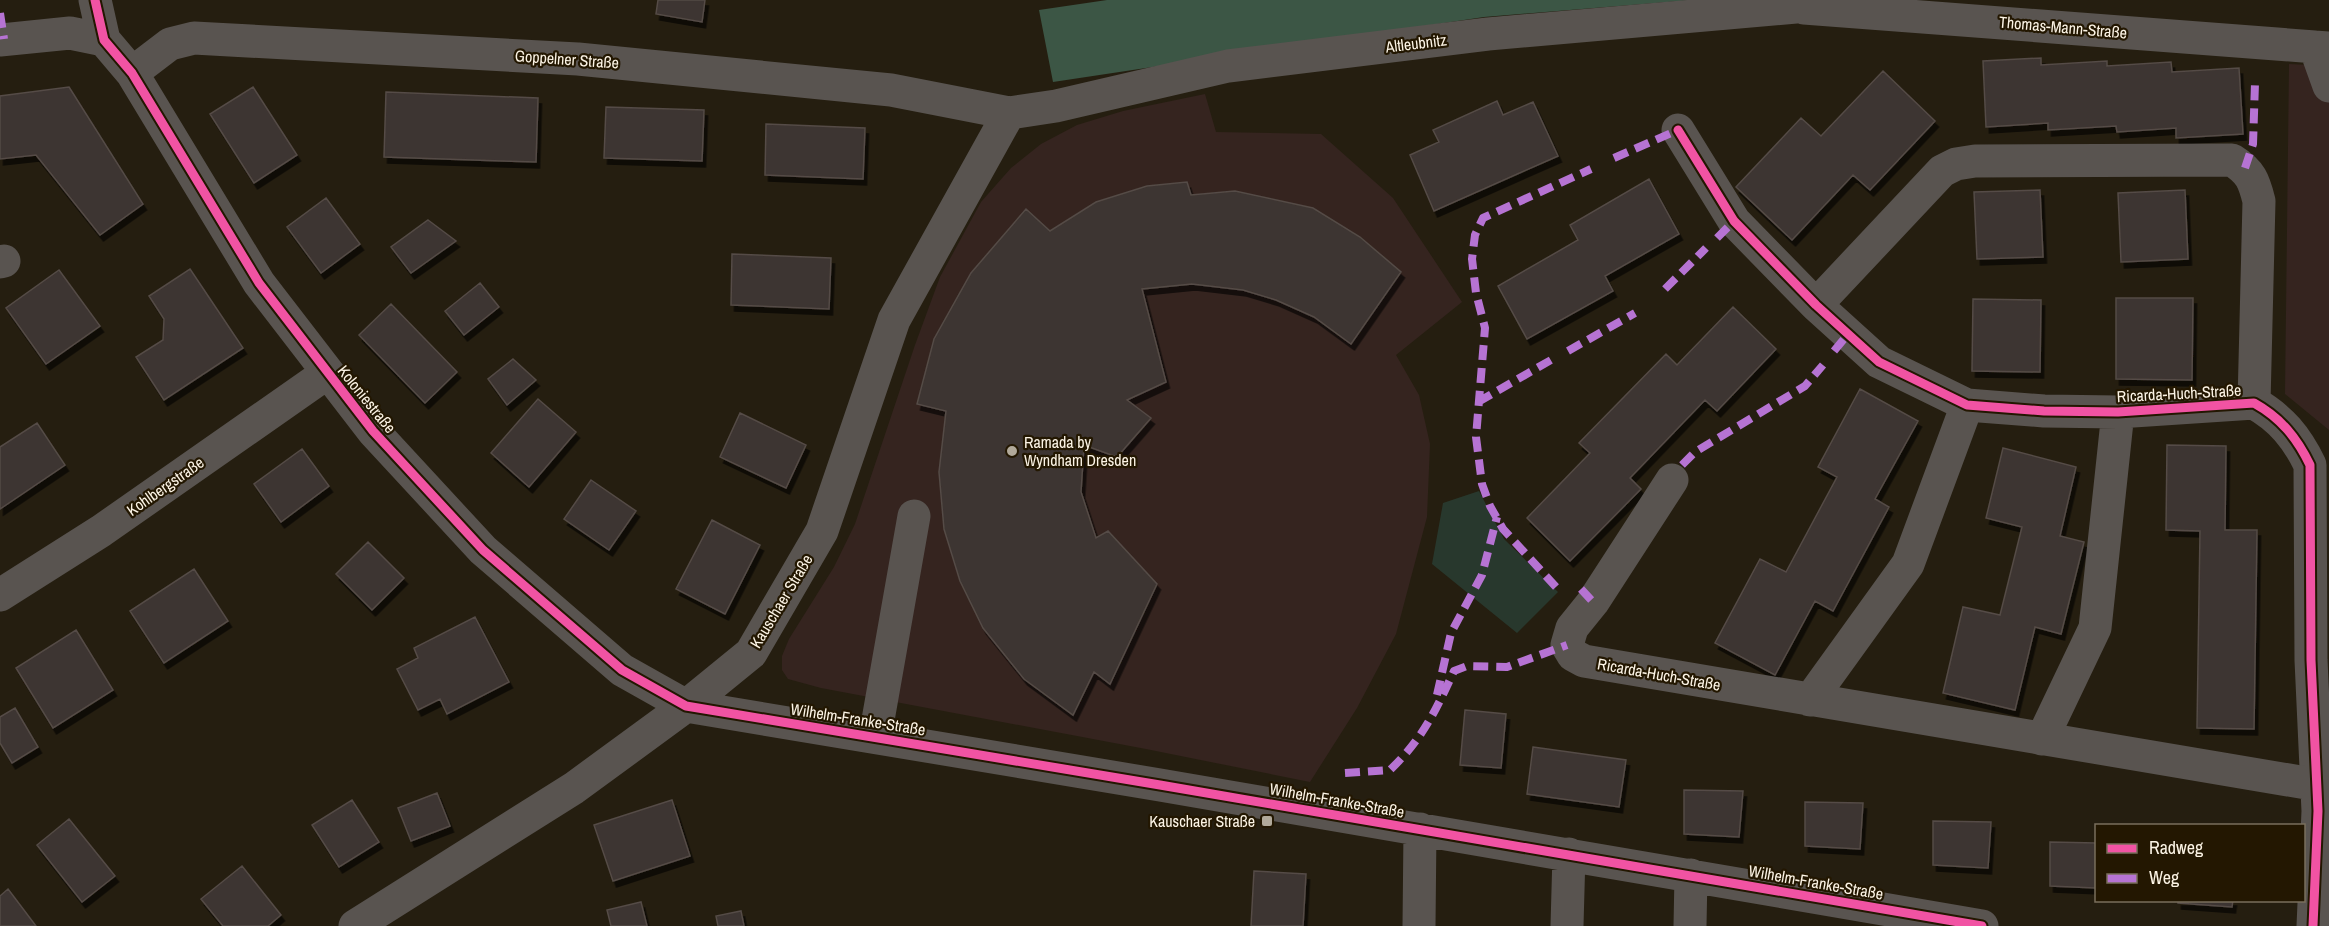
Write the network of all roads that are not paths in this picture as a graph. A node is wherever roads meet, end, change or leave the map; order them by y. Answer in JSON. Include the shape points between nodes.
{"nodes":[{"id":1,"x":95,"y":0,"type":"edge"},
{"id":2,"x":1827,"y":0,"type":"edge"},
{"id":3,"x":1796,"y":7,"type":"junction"},
{"id":4,"x":2031,"y":12,"type":"edge"},
{"id":5,"x":0,"y":40,"type":"edge"},
{"id":6,"x":104,"y":40,"type":"junction"},
{"id":7,"x":2322,"y":48,"type":"edge"},
{"id":8,"x":132,"y":73,"type":"junction"},
{"id":9,"x":2329,"y":86,"type":"edge"},
{"id":10,"x":1010,"y":113,"type":"junction"},
{"id":11,"x":1678,"y":130,"type":"dead end"},
{"id":12,"x":1816,"y":305,"type":"junction"},
{"id":13,"x":327,"y":373,"type":"junction"},
{"id":14,"x":2254,"y":404,"type":"junction"},
{"id":15,"x":1967,"y":405,"type":"junction"},
{"id":16,"x":2118,"y":412,"type":"junction"},
{"id":17,"x":1672,"y":480,"type":"dead end"},
{"id":18,"x":914,"y":516,"type":"dead end"},
{"id":19,"x":0,"y":595,"type":"edge"},
{"id":20,"x":2320,"y":660,"type":"edge"},
{"id":21,"x":1810,"y":700,"type":"junction"},
{"id":22,"x":686,"y":706,"type":"junction"},
{"id":23,"x":875,"y":737,"type":"junction"},
{"id":24,"x":2042,"y":739,"type":"junction"},
{"id":25,"x":2318,"y":785,"type":"junction"},
{"id":26,"x":1420,"y":829,"type":"junction"},
{"id":27,"x":1569,"y":854,"type":"junction"},
{"id":28,"x":1691,"y":875,"type":"junction"},
{"id":29,"x":1811,"y":911,"type":"edge"},
{"id":30,"x":355,"y":926,"type":"edge"},
{"id":31,"x":1419,"y":926,"type":"edge"},
{"id":32,"x":1567,"y":926,"type":"edge"},
{"id":33,"x":1690,"y":926,"type":"edge"},
{"id":34,"x":1982,"y":926,"type":"edge"},
{"id":35,"x":2313,"y":926,"type":"edge"}],
"edges":[{"from":1,"to":6,"type":"street"},
{"from":2,"to":3,"type":"street","name":"Altleubnitz"},
{"from":3,"to":4,"type":"street","name":"Thomas-Mann-Straße"},
{"from":3,"to":10,"type":"street","name":"Altleubnitz","via":[[1488,34],[1228,66]]},
{"from":4,"to":7,"type":"street","name":"Thomas-Mann-Straße"},
{"from":5,"to":6,"type":"street","via":[[70,33]]},
{"from":6,"to":8,"type":"street","name":"Koloniestraße"},
{"from":7,"to":9,"type":"street"},
{"from":8,"to":10,"type":"street","name":"Goppelner Straße","via":[[170,44],[194,38],[589,60],[891,90]]},
{"from":8,"to":13,"type":"street","name":"Koloniestraße","via":[[260,284]]},
{"from":10,"to":22,"type":"street","name":"Kauschaer Straße","via":[[894,320],[822,531],[751,653]]},
{"from":11,"to":12,"type":"street","name":"Ricarda-Huch-Straße","via":[[1734,221]]},
{"from":12,"to":14,"type":"street","name":"Ricarda-Huch-Straße","via":[[1942,171],[1956,164],[1976,160],[2232,160],[2245,168],[2259,201]]},
{"from":12,"to":15,"type":"street","name":"Ricarda-Huch-Straße","via":[[1879,362]]},
{"from":13,"to":19,"type":"street","name":"Kohlbergstraße","via":[[101,531]]},
{"from":13,"to":22,"type":"street","name":"Koloniestraße","via":[[372,431],[483,550],[622,670]]},
{"from":14,"to":16,"type":"street","name":"Ricarda-Huch-Straße"},
{"from":14,"to":20,"type":"street","name":"Ricarda-Huch-Straße","via":[[2272,413],[2286,428],[2300,444],[2310,465]]},
{"from":15,"to":16,"type":"street","name":"Ricarda-Huch-Straße"},
{"from":15,"to":21,"type":"street","via":[[1908,564]]},
{"from":16,"to":24,"type":"street","name":"Ricarda-Huch-Straße","via":[[2095,628]]},
{"from":17,"to":21,"type":"street","name":"Ricarda-Huch-Straße","via":[[1572,628],[1567,645],[1573,655],[1584,661]]},
{"from":18,"to":23,"type":"street"},
{"from":20,"to":25,"type":"street","name":"Ricarda-Huch-Straße","via":[[2314,762]]},
{"from":21,"to":24,"type":"street","name":"Ricarda-Huch-Straße"},
{"from":22,"to":23,"type":"street","name":"Wilhelm-Franke-Straße"},
{"from":22,"to":30,"type":"street","name":"Kauschaer Straße","via":[[573,788]]},
{"from":23,"to":26,"type":"street","name":"Wilhelm-Franke-Straße"},
{"from":24,"to":25,"type":"street","name":"Ricarda-Huch-Straße"},
{"from":25,"to":35,"type":"street","name":"Ricarda-Huch-Straße"},
{"from":26,"to":27,"type":"street","name":"Wilhelm-Franke-Straße"},
{"from":26,"to":31,"type":"street"},
{"from":27,"to":28,"type":"street","name":"Wilhelm-Franke-Straße"},
{"from":27,"to":32,"type":"street"},
{"from":28,"to":29,"type":"street","name":"Wilhelm-Franke-Straße"},
{"from":28,"to":33,"type":"street"},
{"from":29,"to":34,"type":"street","name":"Wilhelm-Franke-Straße"}]}
